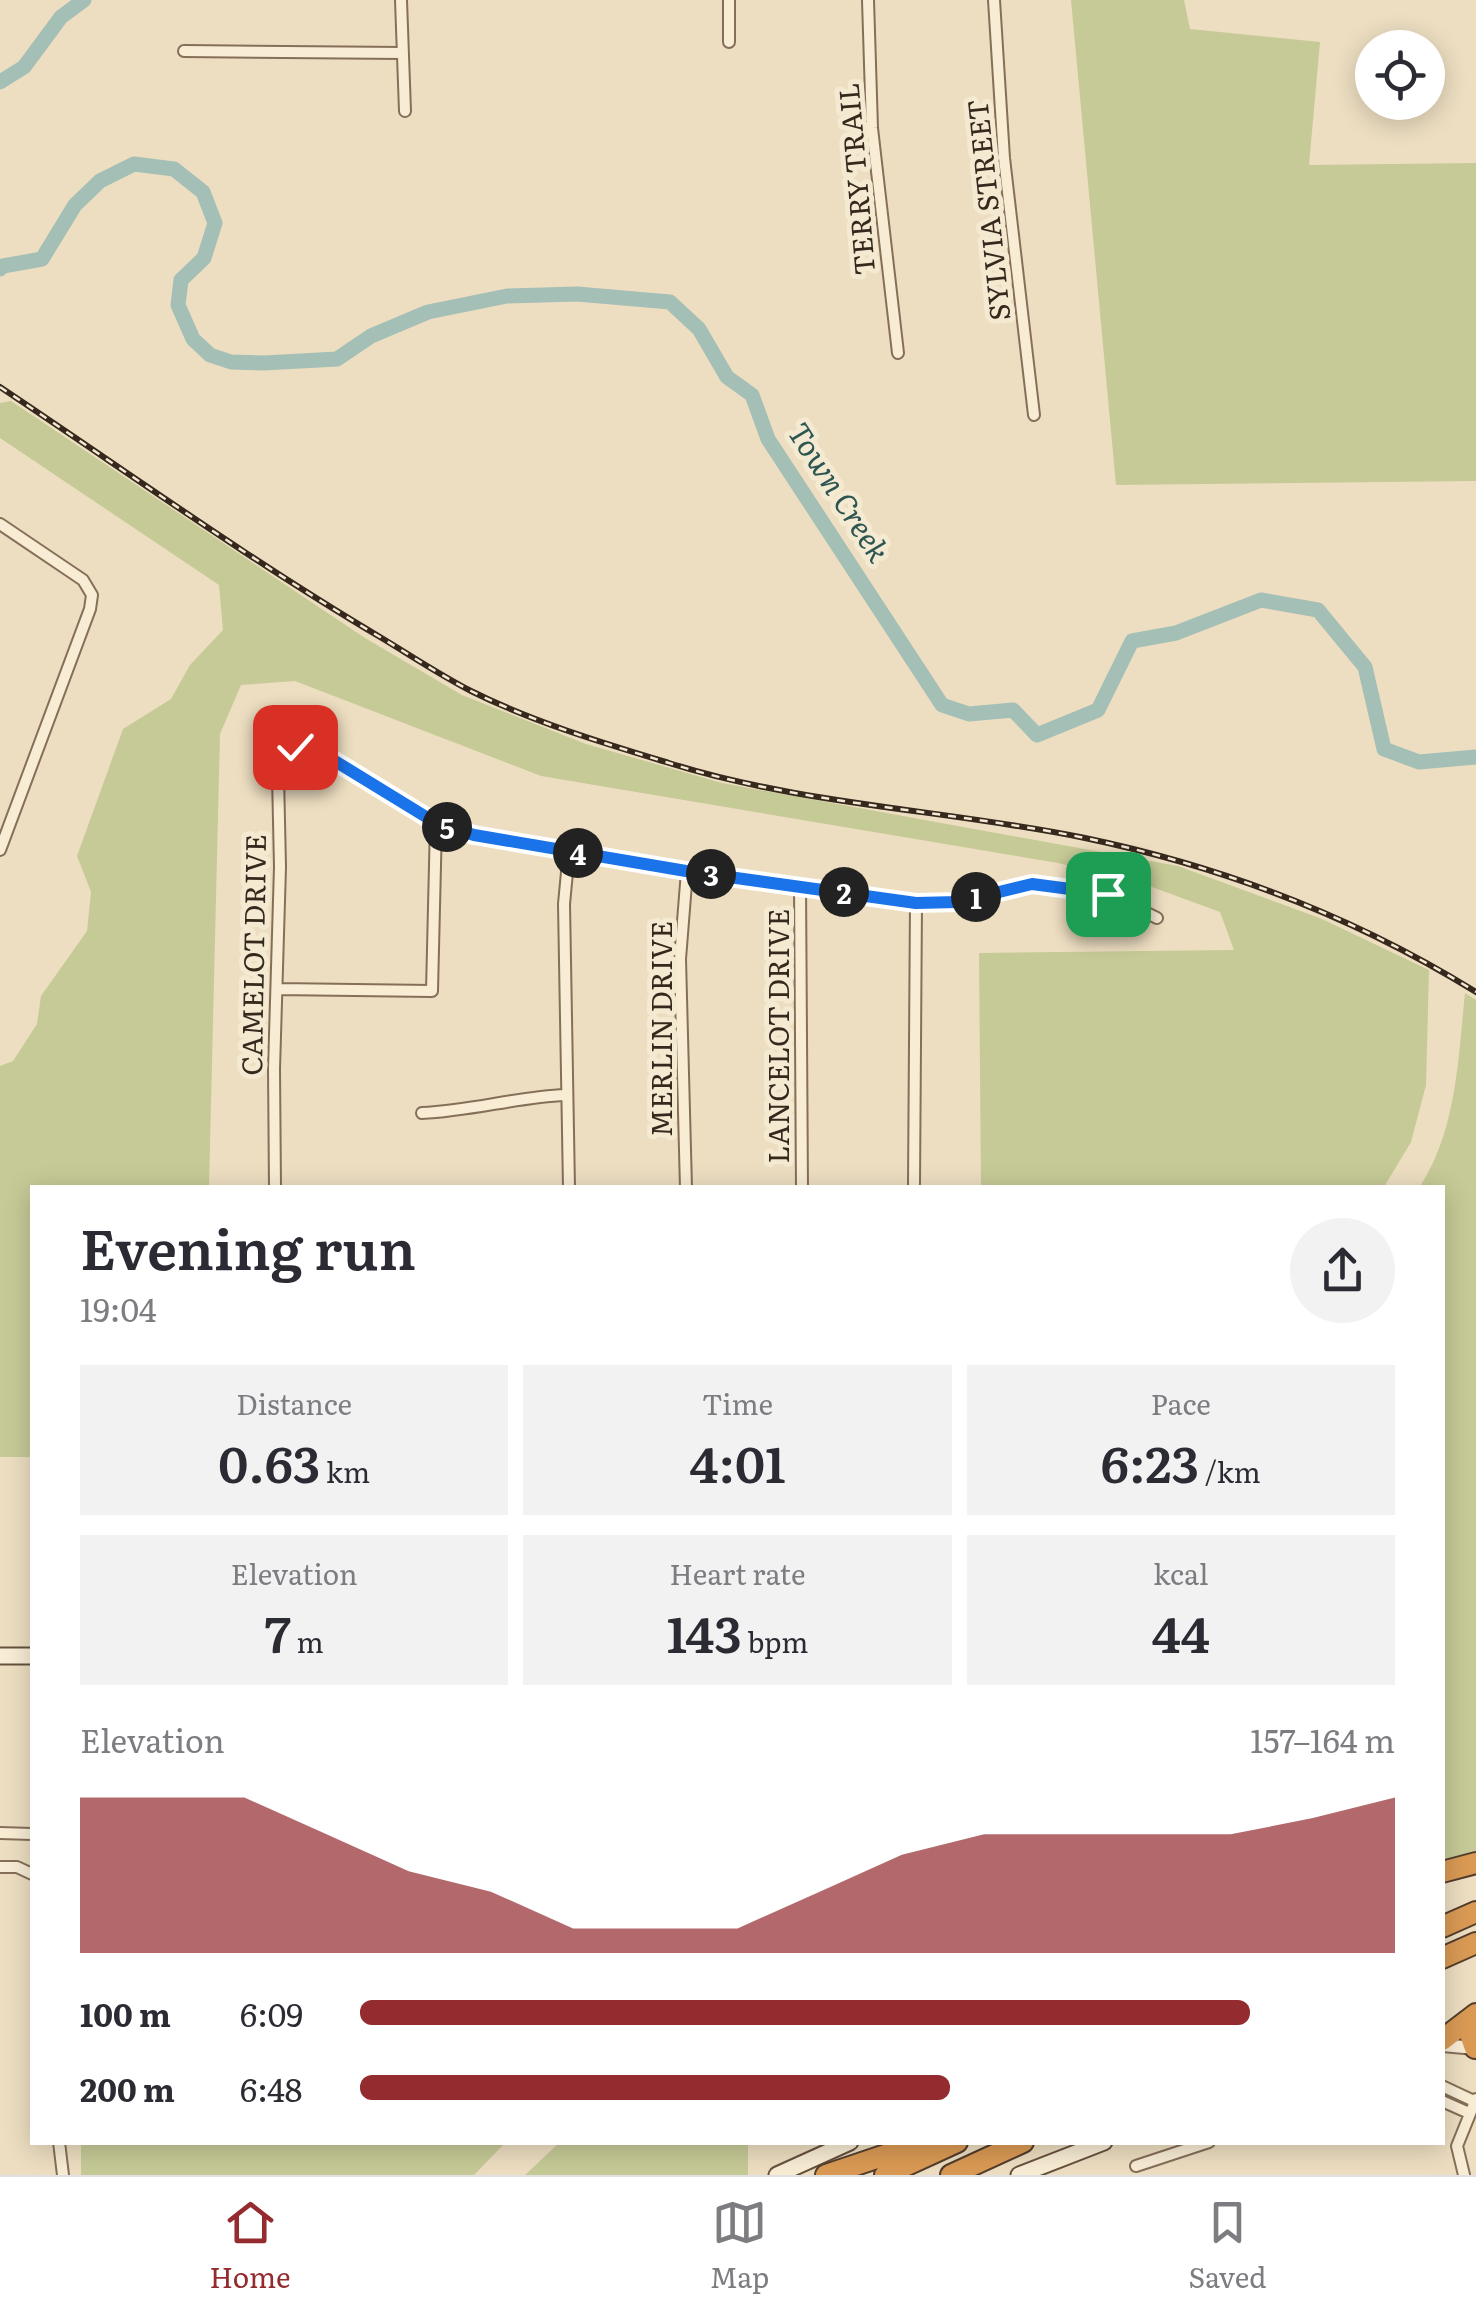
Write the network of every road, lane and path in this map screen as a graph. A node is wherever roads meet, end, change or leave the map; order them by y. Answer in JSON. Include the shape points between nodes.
{"nodes":[{"id":1,"x":402,"y":0,"type":"edge"},
{"id":2,"x":729,"y":0,"type":"edge"},
{"id":3,"x":868,"y":0,"type":"edge"},
{"id":4,"x":994,"y":0,"type":"edge"},
{"id":5,"x":729,"y":42,"type":"dead end"},
{"id":6,"x":184,"y":51,"type":"dead end"},
{"id":7,"x":403,"y":53,"type":"junction"},
{"id":8,"x":404,"y":111,"type":"dead end"},
{"id":9,"x":898,"y":352,"type":"dead end"},
{"id":10,"x":1034,"y":415,"type":"dead end"},
{"id":11,"x":1,"y":528,"type":"edge"},
{"id":12,"x":436,"y":823,"type":"junction"},
{"id":13,"x":0,"y":850,"type":"edge"},
{"id":14,"x":569,"y":851,"type":"junction"},
{"id":15,"x":686,"y":871,"type":"junction"},
{"id":16,"x":800,"y":885,"type":"junction"},
{"id":17,"x":916,"y":903,"type":"junction"},
{"id":18,"x":1157,"y":918,"type":"dead end"},
{"id":19,"x":277,"y":989,"type":"junction"},
{"id":20,"x":566,"y":1095,"type":"junction"},
{"id":21,"x":422,"y":1114,"type":"dead end"},
{"id":22,"x":914,"y":1184,"type":"dead end"},
{"id":23,"x":275,"y":1185,"type":"edge"},
{"id":24,"x":569,"y":1185,"type":"edge"},
{"id":25,"x":686,"y":1185,"type":"edge"},
{"id":26,"x":802,"y":1185,"type":"edge"},
{"id":27,"x":0,"y":1656,"type":"edge"},
{"id":28,"x":30,"y":1656,"type":"edge"},
{"id":29,"x":0,"y":1833,"type":"edge"},
{"id":30,"x":30,"y":1834,"type":"edge"},
{"id":31,"x":1476,"y":1862,"type":"edge"},
{"id":32,"x":0,"y":1867,"type":"edge"},
{"id":33,"x":1445,"y":1871,"type":"edge"},
{"id":34,"x":30,"y":1873,"type":"edge"},
{"id":35,"x":1476,"y":1912,"type":"edge"},
{"id":36,"x":1445,"y":1926,"type":"edge"},
{"id":37,"x":1476,"y":1943,"type":"edge"},
{"id":38,"x":1445,"y":1957,"type":"edge"},
{"id":39,"x":1471,"y":2018,"type":"edge"},
{"id":40,"x":1445,"y":2040,"type":"edge"},
{"id":41,"x":1445,"y":2043,"type":"edge"},
{"id":42,"x":1476,"y":2048,"type":"edge"},
{"id":43,"x":1445,"y":2087,"type":"edge"},
{"id":44,"x":1475,"y":2100,"type":"edge"},
{"id":45,"x":1445,"y":2103,"type":"edge"},
{"id":46,"x":1469,"y":2113,"type":"junction"},
{"id":47,"x":59,"y":2145,"type":"edge"},
{"id":48,"x":843,"y":2145,"type":"edge"},
{"id":49,"x":915,"y":2145,"type":"edge"},
{"id":50,"x":950,"y":2145,"type":"edge"},
{"id":51,"x":1017,"y":2145,"type":"edge"},
{"id":52,"x":1096,"y":2145,"type":"edge"},
{"id":53,"x":1201,"y":2145,"type":"edge"},
{"id":54,"x":1136,"y":2166,"type":"dead end"},
{"id":55,"x":63,"y":2175,"type":"edge"},
{"id":56,"x":777,"y":2175,"type":"edge"},
{"id":57,"x":826,"y":2175,"type":"edge"},
{"id":58,"x":885,"y":2175,"type":"edge"},
{"id":59,"x":952,"y":2175,"type":"edge"},
{"id":60,"x":1019,"y":2175,"type":"edge"},
{"id":61,"x":1464,"y":2175,"type":"edge"}],
"edges":[{"from":1,"to":7,"type":"street"},
{"from":2,"to":5,"type":"street"},
{"from":3,"to":9,"type":"street","name":"TERRY TRAIL","via":[[872,128]]},
{"from":4,"to":10,"type":"street","name":"SYLVIA STREET","via":[[1004,158]]},
{"from":6,"to":7,"type":"street"},
{"from":7,"to":8,"type":"street"},
{"from":11,"to":13,"type":"street","via":[[83,580],[92,594]]},
{"from":12,"to":14,"type":"street"},
{"from":12,"to":19,"type":"street","via":[[432,991]]},
{"from":12,"to":19,"type":"street","name":"CAMELOT DRIVE","via":[[312,747],[295,747],[282,758]]},
{"from":14,"to":15,"type":"street"},
{"from":14,"to":20,"type":"street"},
{"from":15,"to":16,"type":"street"},
{"from":15,"to":25,"type":"street","name":"MERLIN DRIVE","via":[[680,959]]},
{"from":16,"to":17,"type":"street"},
{"from":16,"to":26,"type":"street","name":"LANCELOT DRIVE"},
{"from":17,"to":18,"type":"street","via":[[958,902],[1032,884],[1108,894]]},
{"from":17,"to":22,"type":"street"},
{"from":19,"to":23,"type":"street","name":"CAMELOT DRIVE"},
{"from":20,"to":21,"type":"street"},
{"from":20,"to":24,"type":"street"},
{"from":27,"to":28,"type":"main road"},
{"from":29,"to":30,"type":"street"},
{"from":31,"to":33,"type":"highway"},
{"from":32,"to":34,"type":"street"},
{"from":35,"to":36,"type":"highway"},
{"from":37,"to":38,"type":"highway"},
{"from":39,"to":40,"type":"highway"},
{"from":39,"to":42,"type":"highway"},
{"from":41,"to":42,"type":"street"},
{"from":43,"to":44,"type":"street"},
{"from":44,"to":46,"type":"street"},
{"from":45,"to":46,"type":"street"},
{"from":46,"to":61,"type":"street","via":[[1457,2146]]},
{"from":47,"to":55,"type":"street"},
{"from":48,"to":56,"type":"main road"},
{"from":49,"to":57,"type":"highway"},
{"from":50,"to":58,"type":"highway"},
{"from":51,"to":59,"type":"highway"},
{"from":52,"to":60,"type":"main road"},
{"from":53,"to":54,"type":"street"}]}
